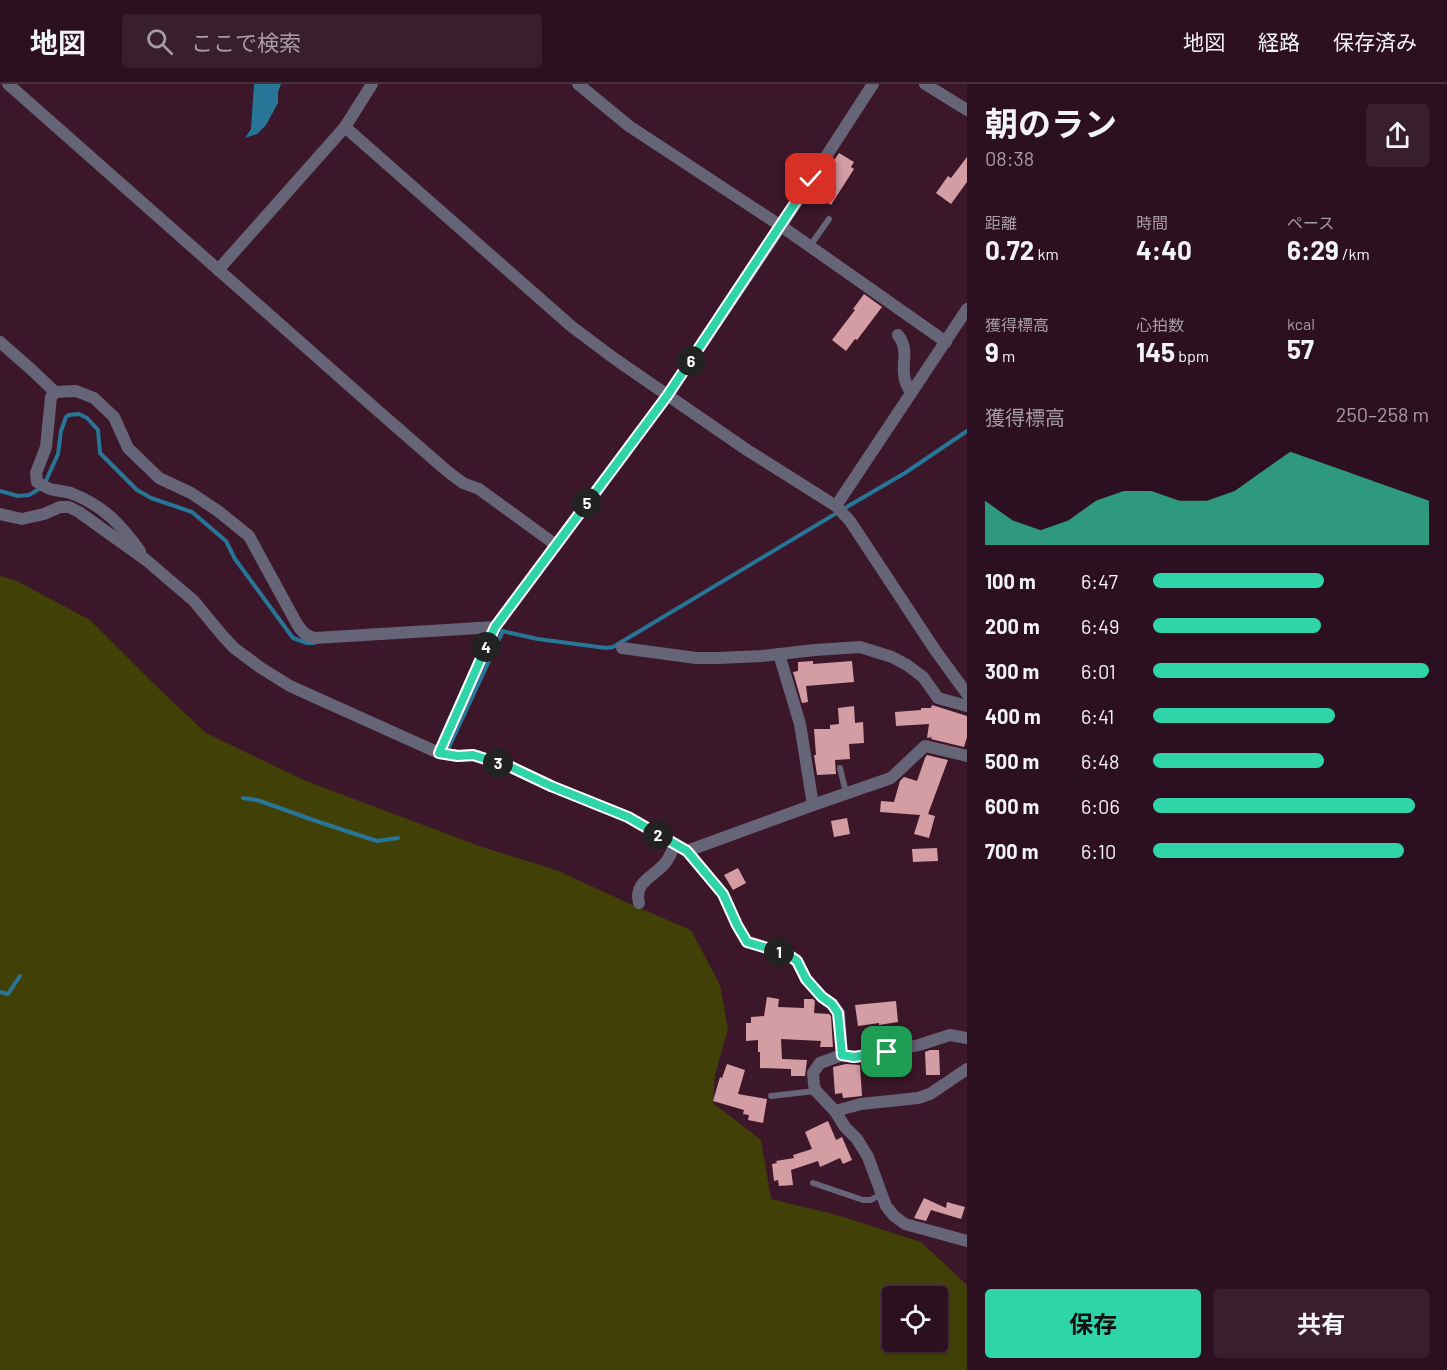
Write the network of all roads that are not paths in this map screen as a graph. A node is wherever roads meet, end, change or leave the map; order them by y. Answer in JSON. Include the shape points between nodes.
{"nodes":[{"id":1,"x":8,"y":84,"type":"edge"},
{"id":2,"x":372,"y":84,"type":"edge"},
{"id":3,"x":578,"y":84,"type":"edge"},
{"id":4,"x":873,"y":84,"type":"edge"},
{"id":5,"x":925,"y":84,"type":"edge"},
{"id":6,"x":967,"y":110,"type":"edge"},
{"id":7,"x":345,"y":127,"type":"junction"},
{"id":8,"x":829,"y":219,"type":"dead end"},
{"id":9,"x":781,"y":226,"type":"junction"},
{"id":10,"x":810,"y":246,"type":"junction"},
{"id":11,"x":218,"y":270,"type":"junction"},
{"id":12,"x":967,"y":309,"type":"edge"},
{"id":13,"x":898,"y":335,"type":"dead end"},
{"id":14,"x":0,"y":342,"type":"edge"},
{"id":15,"x":946,"y":342,"type":"junction"},
{"id":16,"x":55,"y":392,"type":"junction"},
{"id":17,"x":911,"y":392,"type":"junction"},
{"id":18,"x":667,"y":396,"type":"junction"},
{"id":19,"x":836,"y":506,"type":"junction"},
{"id":20,"x":0,"y":514,"type":"edge"},
{"id":21,"x":556,"y":545,"type":"junction"},
{"id":22,"x":146,"y":560,"type":"junction"},
{"id":23,"x":495,"y":627,"type":"junction"},
{"id":24,"x":622,"y":648,"type":"dead end"},
{"id":25,"x":779,"y":654,"type":"junction"},
{"id":26,"x":967,"y":693,"type":"edge"},
{"id":27,"x":967,"y":706,"type":"edge"},
{"id":28,"x":439,"y":753,"type":"junction"},
{"id":29,"x":967,"y":756,"type":"edge"},
{"id":30,"x":840,"y":768,"type":"dead end"},
{"id":31,"x":846,"y":794,"type":"junction"},
{"id":32,"x":813,"y":805,"type":"junction"},
{"id":33,"x":681,"y":848,"type":"junction"},
{"id":34,"x":639,"y":903,"type":"dead end"},
{"id":35,"x":967,"y":1038,"type":"edge"},
{"id":36,"x":842,"y":1055,"type":"junction"},
{"id":37,"x":967,"y":1069,"type":"edge"},
{"id":38,"x":816,"y":1090,"type":"junction"},
{"id":39,"x":771,"y":1096,"type":"dead end"},
{"id":40,"x":835,"y":1111,"type":"junction"},
{"id":41,"x":813,"y":1183,"type":"dead end"},
{"id":42,"x":881,"y":1194,"type":"junction"},
{"id":43,"x":967,"y":1241,"type":"edge"}],
"edges":[{"from":1,"to":11,"type":"street"},
{"from":2,"to":7,"type":"street"},
{"from":3,"to":9,"type":"street","via":[[629,126]]},
{"from":4,"to":9,"type":"street"},
{"from":5,"to":6,"type":"street"},
{"from":7,"to":11,"type":"street"},
{"from":7,"to":18,"type":"street","via":[[571,326]]},
{"from":8,"to":10,"type":"lane"},
{"from":9,"to":10,"type":"street"},
{"from":9,"to":18,"type":"street"},
{"from":10,"to":15,"type":"street"},
{"from":11,"to":21,"type":"street","via":[[447,471],[479,489]]},
{"from":12,"to":15,"type":"street"},
{"from":13,"to":17,"type":"street","via":[[905,347],[905,381]]},
{"from":14,"to":16,"type":"street"},
{"from":15,"to":17,"type":"street"},
{"from":16,"to":22,"type":"street","via":[[51,396],[46,447],[36,473],[43,485],[71,493],[110,515]]},
{"from":16,"to":23,"type":"street","via":[[76,391],[94,398],[114,417],[128,448],[159,478],[191,493],[249,536],[297,624],[308,636]]},
{"from":17,"to":19,"type":"street"},
{"from":18,"to":19,"type":"street"},
{"from":18,"to":21,"type":"street"},
{"from":19,"to":26,"type":"street"},
{"from":20,"to":22,"type":"street","via":[[22,519],[69,507]]},
{"from":21,"to":23,"type":"street"},
{"from":22,"to":28,"type":"street","via":[[194,601],[234,648],[261,668],[290,686]]},
{"from":23,"to":28,"type":"street"},
{"from":24,"to":25,"type":"street","via":[[696,658]]},
{"from":25,"to":27,"type":"street","via":[[860,647],[907,665],[923,677],[938,698]]},
{"from":25,"to":32,"type":"street","via":[[800,724]]},
{"from":28,"to":33,"type":"street","via":[[473,755],[511,767],[628,817]]},
{"from":29,"to":31,"type":"street","via":[[925,746],[891,778]]},
{"from":30,"to":31,"type":"lane"},
{"from":31,"to":32,"type":"street"},
{"from":32,"to":33,"type":"street"},
{"from":33,"to":34,"type":"street","via":[[639,889]]},
{"from":33,"to":36,"type":"street","via":[[723,894],[747,942],[797,961],[806,979],[835,1007]]},
{"from":35,"to":36,"type":"street","via":[[950,1035],[887,1052]]},
{"from":36,"to":38,"type":"street","via":[[825,1060],[816,1068]]},
{"from":37,"to":40,"type":"street","via":[[918,1098]]},
{"from":38,"to":39,"type":"lane"},
{"from":38,"to":40,"type":"street"},
{"from":40,"to":42,"type":"street","via":[[868,1157]]},
{"from":41,"to":42,"type":"lane","via":[[863,1200]]},
{"from":42,"to":43,"type":"street","via":[[886,1206],[905,1224]]}]}
